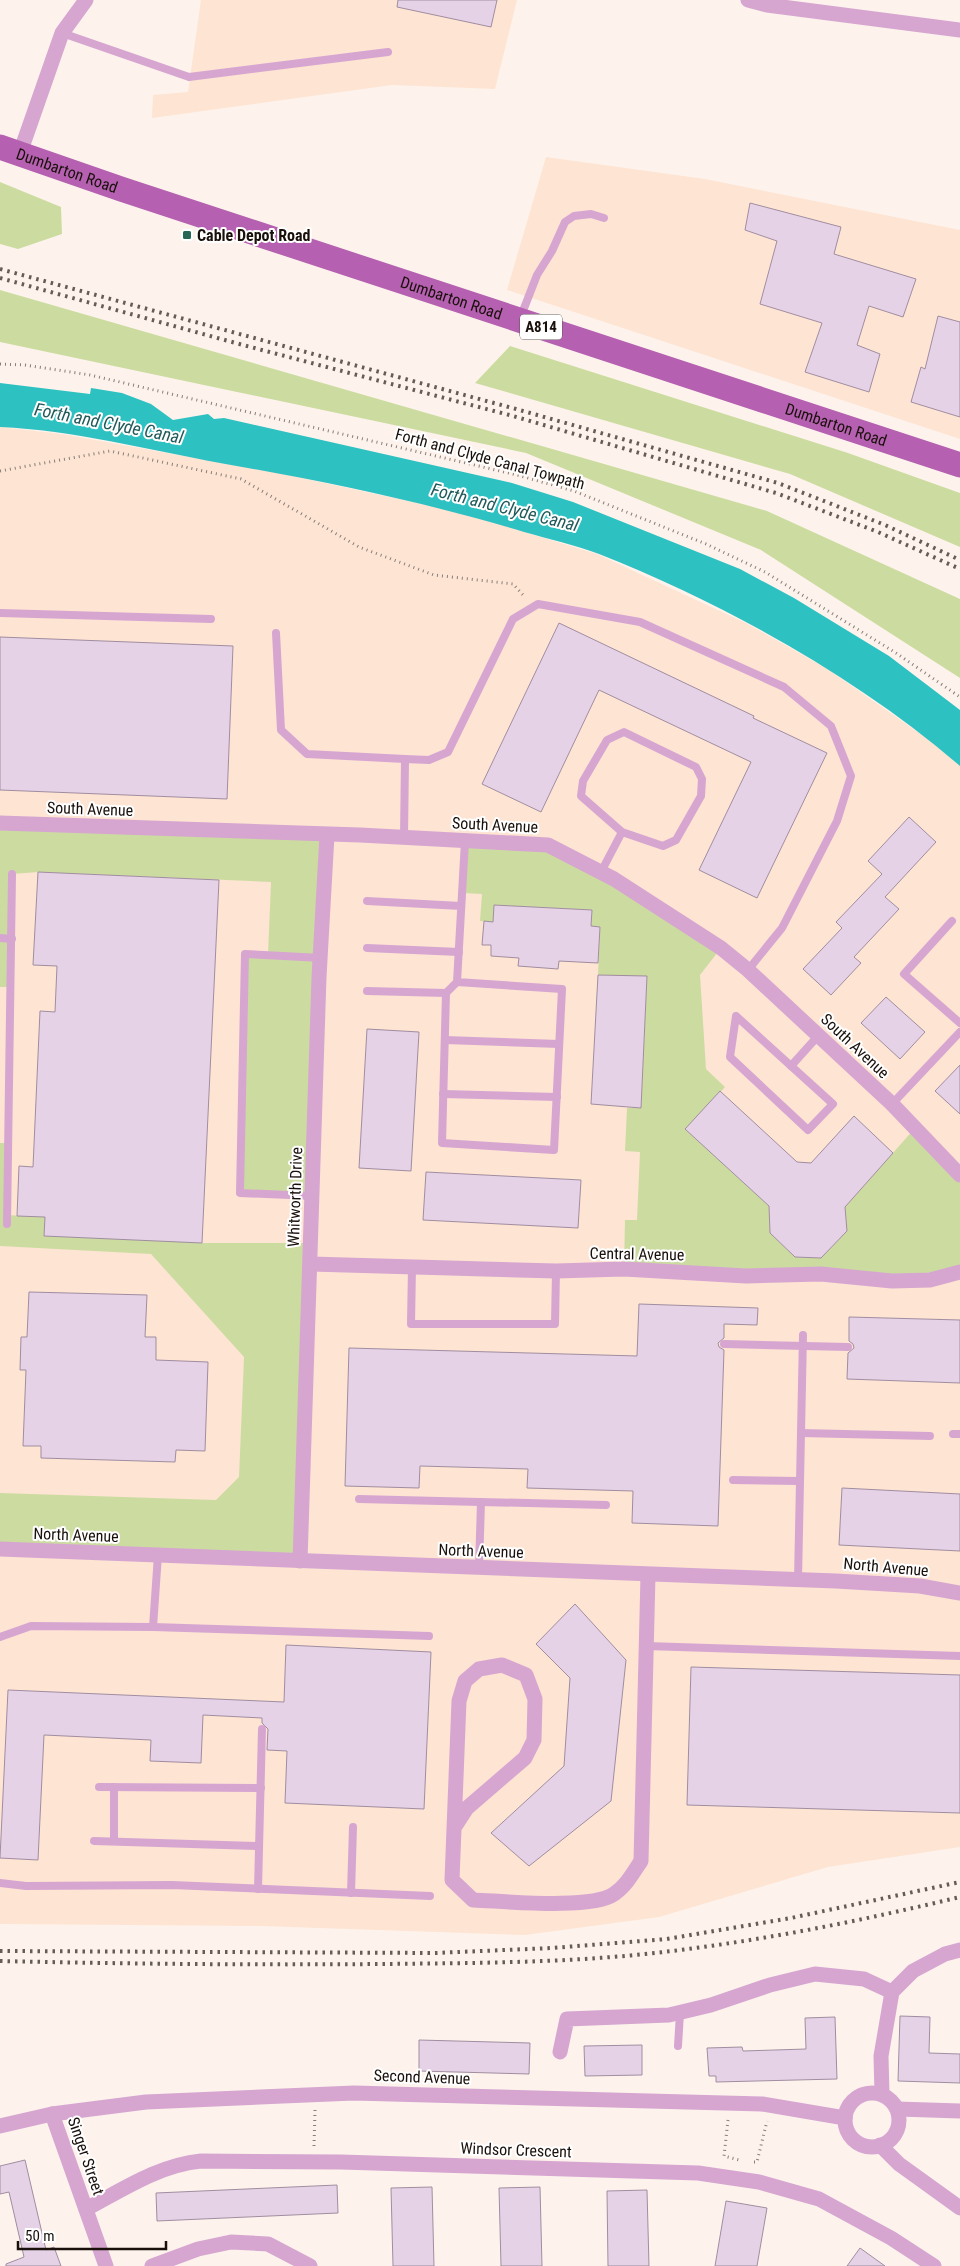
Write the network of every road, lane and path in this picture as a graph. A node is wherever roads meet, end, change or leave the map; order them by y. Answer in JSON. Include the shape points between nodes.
{"nodes":[{"id":1,"x":86,"y":0,"type":"edge"},
{"id":2,"x":748,"y":0,"type":"edge"},
{"id":3,"x":960,"y":30,"type":"edge"},
{"id":4,"x":62,"y":33,"type":"junction"},
{"id":5,"x":388,"y":52,"type":"dead end"},
{"id":6,"x":10,"y":150,"type":"edge"},
{"id":7,"x":604,"y":218,"type":"dead end"},
{"id":8,"x":520,"y":320,"type":"junction"},
{"id":9,"x":0,"y":364,"type":"edge"},
{"id":10,"x":960,"y":466,"type":"edge"},
{"id":11,"x":0,"y":471,"type":"edge"},
{"id":12,"x":534,"y":607,"type":"junction"},
{"id":13,"x":0,"y":613,"type":"edge"},
{"id":14,"x":211,"y":619,"type":"dead end"},
{"id":15,"x":276,"y":633,"type":"dead end"},
{"id":16,"x":960,"y":697,"type":"edge"},
{"id":17,"x":405,"y":759,"type":"junction"},
{"id":18,"x":0,"y":823,"type":"edge"},
{"id":19,"x":622,"y":832,"type":"junction"},
{"id":20,"x":327,"y":835,"type":"junction"},
{"id":21,"x":404,"y":838,"type":"junction"},
{"id":22,"x":465,"y":841,"type":"junction"},
{"id":23,"x":601,"y":872,"type":"junction"},
{"id":24,"x":12,"y":874,"type":"dead end"},
{"id":25,"x":367,"y":901,"type":"dead end"},
{"id":26,"x":461,"y":906,"type":"junction"},
{"id":27,"x":952,"y":921,"type":"dead end"},
{"id":28,"x":0,"y":938,"type":"edge"},
{"id":29,"x":12,"y":938,"type":"junction"},
{"id":30,"x":367,"y":948,"type":"dead end"},
{"id":31,"x":459,"y":952,"type":"junction"},
{"id":32,"x":322,"y":958,"type":"junction"},
{"id":33,"x":748,"y":970,"type":"junction"},
{"id":34,"x":457,"y":982,"type":"junction"},
{"id":35,"x":367,"y":991,"type":"dead end"},
{"id":36,"x":446,"y":993,"type":"junction"},
{"id":37,"x":960,"y":1023,"type":"edge"},
{"id":38,"x":960,"y":1032,"type":"edge"},
{"id":39,"x":818,"y":1036,"type":"junction"},
{"id":40,"x":445,"y":1040,"type":"junction"},
{"id":41,"x":559,"y":1044,"type":"junction"},
{"id":42,"x":791,"y":1066,"type":"junction"},
{"id":43,"x":444,"y":1094,"type":"junction"},
{"id":44,"x":557,"y":1097,"type":"junction"},
{"id":45,"x":892,"y":1104,"type":"junction"},
{"id":46,"x":960,"y":1175,"type":"edge"},
{"id":47,"x":4,"y":1185,"type":"edge"},
{"id":48,"x":313,"y":1196,"type":"junction"},
{"id":49,"x":7,"y":1224,"type":"dead end"},
{"id":50,"x":311,"y":1264,"type":"junction"},
{"id":51,"x":412,"y":1267,"type":"junction"},
{"id":52,"x":556,"y":1271,"type":"junction"},
{"id":53,"x":960,"y":1272,"type":"edge"},
{"id":54,"x":803,"y":1336,"type":"dead end"},
{"id":55,"x":724,"y":1344,"type":"dead end"},
{"id":56,"x":803,"y":1346,"type":"junction"},
{"id":57,"x":848,"y":1346,"type":"dead end"},
{"id":58,"x":801,"y":1433,"type":"junction"},
{"id":59,"x":930,"y":1436,"type":"dead end"},
{"id":60,"x":733,"y":1480,"type":"dead end"},
{"id":61,"x":800,"y":1481,"type":"junction"},
{"id":62,"x":359,"y":1499,"type":"dead end"},
{"id":63,"x":481,"y":1502,"type":"junction"},
{"id":64,"x":606,"y":1505,"type":"dead end"},
{"id":65,"x":0,"y":1550,"type":"edge"},
{"id":66,"x":158,"y":1555,"type":"junction"},
{"id":67,"x":300,"y":1561,"type":"junction"},
{"id":68,"x":479,"y":1568,"type":"junction"},
{"id":69,"x":648,"y":1575,"type":"junction"},
{"id":70,"x":798,"y":1580,"type":"junction"},
{"id":71,"x":960,"y":1593,"type":"edge"},
{"id":72,"x":153,"y":1627,"type":"junction"},
{"id":73,"x":429,"y":1636,"type":"dead end"},
{"id":74,"x":0,"y":1637,"type":"edge"},
{"id":75,"x":646,"y":1646,"type":"junction"},
{"id":76,"x":960,"y":1656,"type":"edge"},
{"id":77,"x":262,"y":1729,"type":"dead end"},
{"id":78,"x":99,"y":1787,"type":"dead end"},
{"id":79,"x":114,"y":1787,"type":"junction"},
{"id":80,"x":261,"y":1788,"type":"junction"},
{"id":81,"x":353,"y":1827,"type":"dead end"},
{"id":82,"x":454,"y":1828,"type":"junction"},
{"id":83,"x":94,"y":1840,"type":"dead end"},
{"id":84,"x":114,"y":1841,"type":"junction"},
{"id":85,"x":259,"y":1846,"type":"junction"},
{"id":86,"x":0,"y":1883,"type":"edge"},
{"id":87,"x":258,"y":1889,"type":"junction"},
{"id":88,"x":351,"y":1893,"type":"junction"},
{"id":89,"x":430,"y":1896,"type":"dead end"},
{"id":90,"x":960,"y":1950,"type":"edge"},
{"id":91,"x":892,"y":1992,"type":"junction"},
{"id":92,"x":680,"y":2013,"type":"junction"},
{"id":93,"x":678,"y":2046,"type":"dead end"},
{"id":94,"x":560,"y":2052,"type":"dead end"},
{"id":95,"x":882,"y":2094,"type":"junction"},
{"id":96,"x":315,"y":2095,"type":"junction"},
{"id":97,"x":730,"y":2103,"type":"junction"},
{"id":98,"x":771,"y":2106,"type":"junction"},
{"id":99,"x":897,"y":2109,"type":"junction"},
{"id":100,"x":960,"y":2110,"type":"edge"},
{"id":101,"x":52,"y":2114,"type":"junction"},
{"id":102,"x":845,"y":2118,"type":"junction"},
{"id":103,"x":0,"y":2126,"type":"edge"},
{"id":104,"x":880,"y":2145,"type":"junction"},
{"id":105,"x":314,"y":2162,"type":"junction"},
{"id":106,"x":749,"y":2162,"type":"dead end"},
{"id":107,"x":739,"y":2179,"type":"junction"},
{"id":108,"x":960,"y":2208,"type":"edge"},
{"id":109,"x":86,"y":2209,"type":"junction"},
{"id":110,"x":106,"y":2266,"type":"edge"},
{"id":111,"x":152,"y":2266,"type":"edge"},
{"id":112,"x":310,"y":2266,"type":"edge"},
{"id":113,"x":934,"y":2266,"type":"edge"}],
"edges":[{"from":1,"to":4,"type":"street"},
{"from":2,"to":3,"type":"street"},
{"from":4,"to":5,"type":"lane","via":[[189,77]]},
{"from":4,"to":6,"type":"street"},
{"from":6,"to":8,"type":"main road","name":"Dumbarton Road","number":"A814"},
{"from":7,"to":8,"type":"lane","via":[[591,214],[574,216],[564,222],[537,275]]},
{"from":8,"to":10,"type":"main road","name":"Dumbarton Road","number":"A814"},
{"from":9,"to":16,"type":"path","name":"Forth and Clyde Canal Towpath","via":[[90,375],[517,475],[574,492],[706,544],[765,572],[896,653]]},
{"from":11,"to":12,"type":"path","via":[[110,451],[241,479],[359,547],[434,574],[513,584]]},
{"from":12,"to":17,"type":"lane","via":[[513,619],[448,752],[429,760]]},
{"from":12,"to":33,"type":"lane","via":[[538,604],[640,622],[784,687],[830,726],[851,776],[837,821],[782,928]]},
{"from":13,"to":14,"type":"lane"},
{"from":15,"to":17,"type":"lane","via":[[281,730],[307,754]]},
{"from":17,"to":21,"type":"lane"},
{"from":18,"to":20,"type":"street","name":"South Avenue"},
{"from":19,"to":19,"type":"lane","via":[[581,796],[583,781],[607,740],[624,732],[696,767],[702,779],[701,796],[676,840],[663,846]]},
{"from":19,"to":23,"type":"lane"},
{"from":20,"to":21,"type":"street","name":"South Avenue"},
{"from":20,"to":32,"type":"street","name":"Whitworth Drive"},
{"from":21,"to":22,"type":"street","name":"South Avenue"},
{"from":22,"to":23,"type":"street","name":"South Avenue","via":[[548,845]]},
{"from":22,"to":26,"type":"lane"},
{"from":23,"to":33,"type":"street","name":"South Avenue","via":[[721,948]]},
{"from":24,"to":29,"type":"lane"},
{"from":25,"to":26,"type":"lane"},
{"from":26,"to":31,"type":"lane"},
{"from":27,"to":37,"type":"lane","via":[[904,974]]},
{"from":28,"to":29,"type":"lane"},
{"from":29,"to":47,"type":"lane"},
{"from":30,"to":31,"type":"lane"},
{"from":31,"to":34,"type":"lane"},
{"from":32,"to":48,"type":"street","name":"Whitworth Drive"},
{"from":32,"to":48,"type":"lane","via":[[245,954],[240,1193]]},
{"from":33,"to":39,"type":"street","name":"South Avenue"},
{"from":34,"to":36,"type":"lane"},
{"from":34,"to":41,"type":"lane","via":[[562,989]]},
{"from":35,"to":36,"type":"lane"},
{"from":36,"to":40,"type":"lane"},
{"from":38,"to":45,"type":"lane"},
{"from":39,"to":42,"type":"lane"},
{"from":39,"to":45,"type":"street","name":"South Avenue"},
{"from":40,"to":41,"type":"lane"},
{"from":40,"to":43,"type":"lane"},
{"from":41,"to":44,"type":"lane"},
{"from":42,"to":42,"type":"lane","via":[[833,1104],[808,1130],[730,1058],[736,1016]]},
{"from":43,"to":44,"type":"lane"},
{"from":43,"to":44,"type":"lane","via":[[442,1142],[554,1150]]},
{"from":45,"to":46,"type":"street","name":"South Avenue"},
{"from":47,"to":49,"type":"lane"},
{"from":48,"to":50,"type":"street","name":"Whitworth Drive"},
{"from":50,"to":51,"type":"street","name":"Central Avenue"},
{"from":50,"to":67,"type":"street","name":"Whitworth Drive"},
{"from":51,"to":52,"type":"street","name":"Central Avenue"},
{"from":51,"to":52,"type":"lane","via":[[411,1324],[555,1324]]},
{"from":52,"to":53,"type":"street","name":"Central Avenue","via":[[624,1269],[746,1276],[821,1274],[892,1282],[930,1280]]},
{"from":54,"to":56,"type":"lane"},
{"from":55,"to":56,"type":"lane"},
{"from":56,"to":57,"type":"lane"},
{"from":56,"to":58,"type":"lane"},
{"from":58,"to":59,"type":"lane"},
{"from":58,"to":61,"type":"lane"},
{"from":60,"to":61,"type":"lane"},
{"from":61,"to":70,"type":"lane"},
{"from":62,"to":63,"type":"lane"},
{"from":63,"to":64,"type":"lane"},
{"from":63,"to":68,"type":"lane"},
{"from":65,"to":66,"type":"street","name":"North Avenue"},
{"from":66,"to":67,"type":"street","name":"North Avenue"},
{"from":66,"to":72,"type":"lane"},
{"from":67,"to":68,"type":"street","name":"North Avenue"},
{"from":68,"to":69,"type":"street","name":"North Avenue"},
{"from":69,"to":70,"type":"street","name":"North Avenue"},
{"from":69,"to":75,"type":"street"},
{"from":70,"to":71,"type":"street","name":"North Avenue","via":[[920,1586]]},
{"from":72,"to":73,"type":"lane"},
{"from":72,"to":74,"type":"lane","via":[[31,1626]]},
{"from":75,"to":76,"type":"lane"},
{"from":75,"to":82,"type":"street","via":[[641,1861],[630,1879],[613,1895],[592,1901],[472,1900],[452,1880]]},
{"from":77,"to":80,"type":"lane"},
{"from":78,"to":79,"type":"lane"},
{"from":79,"to":80,"type":"lane"},
{"from":79,"to":84,"type":"lane"},
{"from":80,"to":85,"type":"lane"},
{"from":81,"to":88,"type":"lane"},
{"from":82,"to":82,"type":"street","via":[[467,1808],[525,1758],[534,1740],[535,1699],[526,1675],[502,1665],[479,1669],[465,1681],[459,1701]]},
{"from":83,"to":84,"type":"lane"},
{"from":84,"to":85,"type":"lane"},
{"from":85,"to":87,"type":"lane"},
{"from":86,"to":87,"type":"lane"},
{"from":87,"to":88,"type":"lane"},
{"from":88,"to":89,"type":"lane"},
{"from":90,"to":91,"type":"street","via":[[945,1954],[914,1971]]},
{"from":91,"to":92,"type":"street","via":[[864,1979],[815,1974]]},
{"from":91,"to":95,"type":"street","via":[[882,2056]]},
{"from":92,"to":93,"type":"lane"},
{"from":92,"to":94,"type":"street","via":[[616,2019],[567,2019]]},
{"from":95,"to":99,"type":"street"},
{"from":95,"to":102,"type":"street","via":[[868,2093],[855,2099]]},
{"from":96,"to":97,"type":"street","name":"Second Avenue","via":[[354,2093]]},
{"from":96,"to":101,"type":"street","name":"Second Avenue","via":[[146,2102]]},
{"from":96,"to":105,"type":"path"},
{"from":97,"to":98,"type":"street","name":"Second Avenue"},
{"from":97,"to":107,"type":"path","via":[[724,2156],[741,2160]]},
{"from":98,"to":102,"type":"street","name":"Second Avenue"},
{"from":98,"to":106,"type":"path","via":[[757,2162]]},
{"from":99,"to":100,"type":"street"},
{"from":99,"to":104,"type":"street","via":[[899,2122],[895,2133]]},
{"from":101,"to":103,"type":"street","name":"Second Avenue"},
{"from":101,"to":109,"type":"street","name":"Singer Street"},
{"from":102,"to":104,"type":"street","via":[[847,2131],[856,2142],[869,2147]]},
{"from":104,"to":108,"type":"street","via":[[899,2164]]},
{"from":105,"to":107,"type":"street","name":"Windsor Crescent","via":[[698,2173]]},
{"from":105,"to":109,"type":"street","name":"Windsor Crescent","via":[[184,2163],[167,2168]]},
{"from":107,"to":113,"type":"street","name":"Windsor Crescent","via":[[819,2199],[891,2238]]},
{"from":109,"to":110,"type":"street","name":"Singer Street"},
{"from":111,"to":112,"type":"street","via":[[198,2249],[231,2242],[268,2244]]}]}
